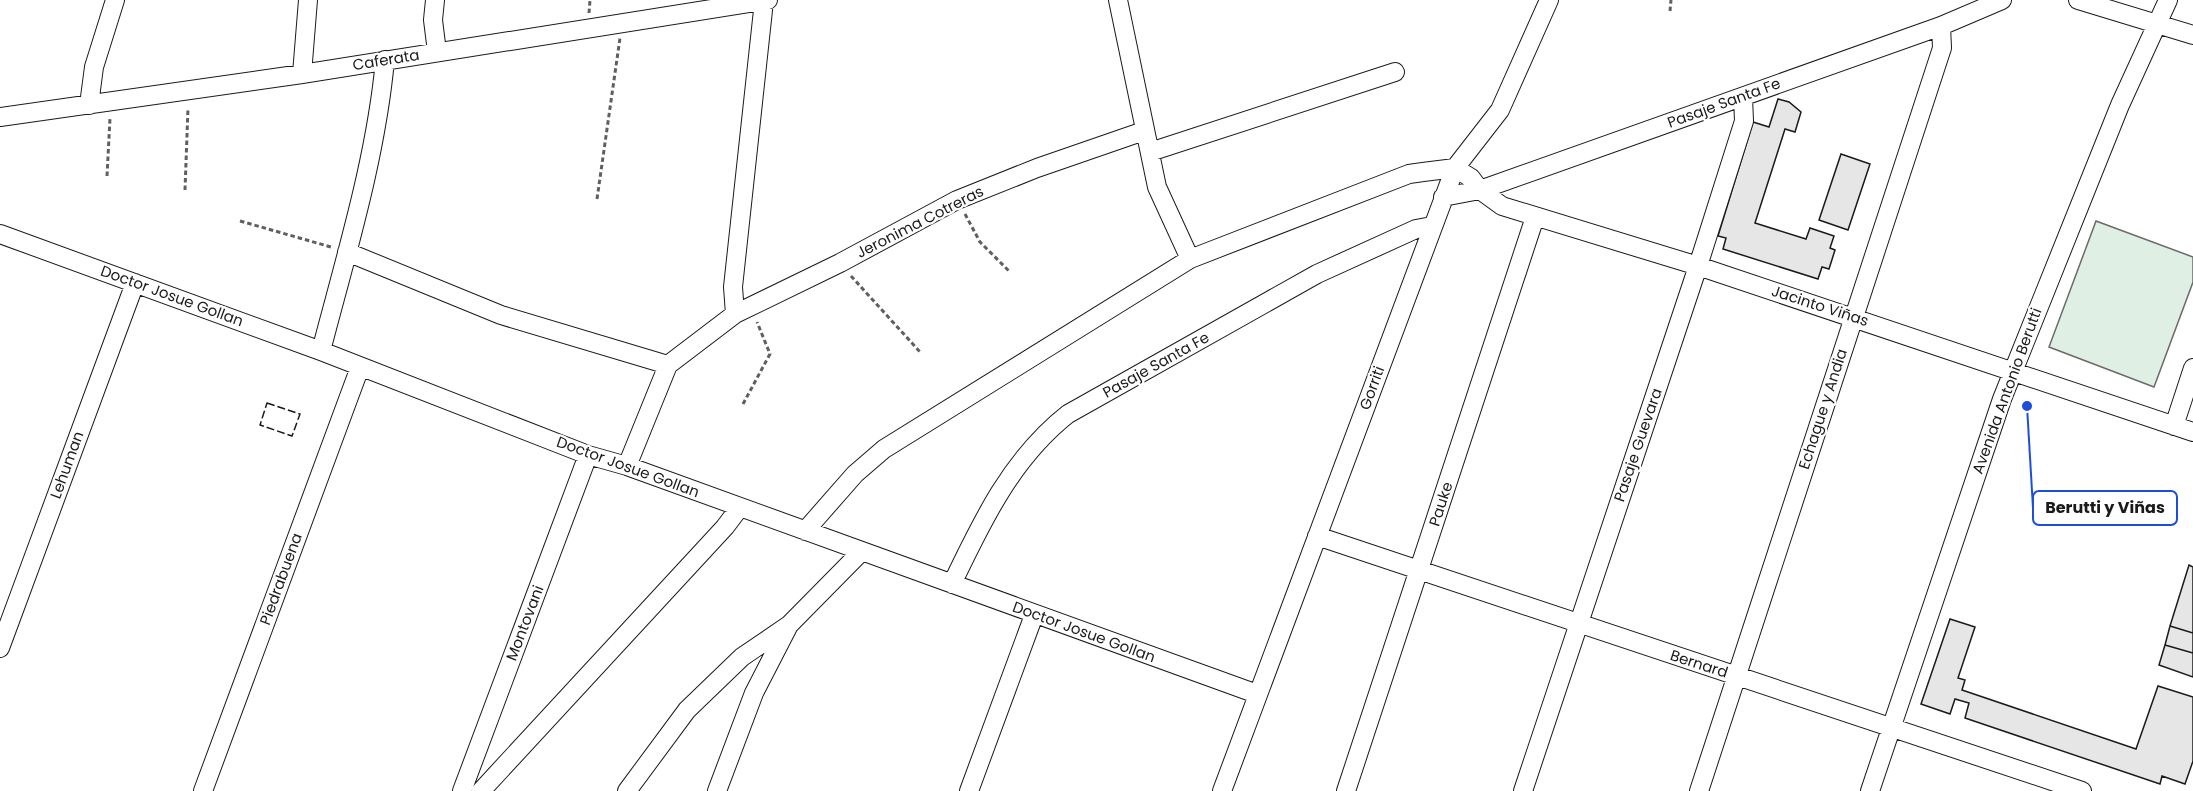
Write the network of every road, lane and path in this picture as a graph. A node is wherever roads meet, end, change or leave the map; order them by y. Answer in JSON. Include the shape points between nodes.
{"nodes":[{"id":1,"x":115,"y":0,"type":"edge"},
{"id":2,"x":308,"y":0,"type":"edge"},
{"id":3,"x":435,"y":0,"type":"edge"},
{"id":4,"x":766,"y":0,"type":"edge"},
{"id":5,"x":1118,"y":0,"type":"edge"},
{"id":6,"x":1549,"y":0,"type":"edge"},
{"id":7,"x":1671,"y":0,"type":"edge"},
{"id":8,"x":2002,"y":0,"type":"edge"},
{"id":9,"x":2078,"y":0,"type":"edge"},
{"id":10,"x":2168,"y":0,"type":"edge"},
{"id":11,"x":1670,"y":11,"type":"dead end"},
{"id":12,"x":622,"y":22,"type":"junction"},
{"id":13,"x":2157,"y":23,"type":"junction"},
{"id":14,"x":1941,"y":26,"type":"junction"},
{"id":15,"x":2193,"y":35,"type":"edge"},
{"id":16,"x":437,"y":52,"type":"junction"},
{"id":17,"x":385,"y":60,"type":"junction"},
{"id":18,"x":1395,"y":72,"type":"dead end"},
{"id":19,"x":302,"y":74,"type":"junction"},
{"id":20,"x":188,"y":91,"type":"junction"},
{"id":21,"x":1743,"y":97,"type":"junction"},
{"id":22,"x":111,"y":101,"type":"junction"},
{"id":23,"x":89,"y":105,"type":"junction"},
{"id":24,"x":1,"y":117,"type":"edge"},
{"id":25,"x":1144,"y":131,"type":"junction"},
{"id":26,"x":1150,"y":152,"type":"junction"},
{"id":27,"x":1455,"y":168,"type":"junction"},
{"id":28,"x":107,"y":176,"type":"dead end"},
{"id":29,"x":185,"y":190,"type":"dead end"},
{"id":30,"x":1480,"y":190,"type":"junction"},
{"id":31,"x":1443,"y":197,"type":"junction"},
{"id":32,"x":597,"y":199,"type":"dead end"},
{"id":33,"x":957,"y":200,"type":"junction"},
{"id":34,"x":1535,"y":217,"type":"junction"},
{"id":35,"x":240,"y":221,"type":"dead end"},
{"id":36,"x":1432,"y":226,"type":"junction"},
{"id":37,"x":0,"y":234,"type":"edge"},
{"id":38,"x":347,"y":252,"type":"junction"},
{"id":39,"x":1190,"y":259,"type":"junction"},
{"id":40,"x":840,"y":263,"type":"junction"},
{"id":41,"x":1698,"y":266,"type":"junction"},
{"id":42,"x":1010,"y":272,"type":"dead end"},
{"id":43,"x":135,"y":283,"type":"junction"},
{"id":44,"x":743,"y":310,"type":"junction"},
{"id":45,"x":1852,"y":316,"type":"junction"},
{"id":46,"x":321,"y":351,"type":"junction"},
{"id":47,"x":921,"y":353,"type":"dead end"},
{"id":48,"x":668,"y":365,"type":"junction"},
{"id":49,"x":360,"y":367,"type":"junction"},
{"id":50,"x":2193,"y":368,"type":"edge"},
{"id":51,"x":2012,"y":371,"type":"junction"},
{"id":52,"x":743,"y":404,"type":"dead end"},
{"id":53,"x":2174,"y":426,"type":"junction"},
{"id":54,"x":2193,"y":432,"type":"edge"},
{"id":55,"x":588,"y":455,"type":"junction"},
{"id":56,"x":627,"y":466,"type":"junction"},
{"id":57,"x":740,"y":507,"type":"junction"},
{"id":58,"x":805,"y":531,"type":"junction"},
{"id":59,"x":1317,"y":536,"type":"junction"},
{"id":60,"x":862,"y":551,"type":"junction"},
{"id":61,"x":1419,"y":571,"type":"junction"},
{"id":62,"x":952,"y":584,"type":"junction"},
{"id":63,"x":1034,"y":615,"type":"junction"},
{"id":64,"x":1578,"y":624,"type":"junction"},
{"id":65,"x":789,"y":626,"type":"junction"},
{"id":66,"x":0,"y":648,"type":"edge"},
{"id":67,"x":1737,"y":676,"type":"junction"},
{"id":68,"x":1257,"y":693,"type":"junction"},
{"id":69,"x":1892,"y":728,"type":"junction"},
{"id":70,"x":2045,"y":785,"type":"edge"},
{"id":71,"x":203,"y":791,"type":"edge"},
{"id":72,"x":462,"y":791,"type":"edge"},
{"id":73,"x":481,"y":791,"type":"edge"},
{"id":74,"x":627,"y":791,"type":"edge"},
{"id":75,"x":717,"y":791,"type":"edge"},
{"id":76,"x":969,"y":791,"type":"edge"},
{"id":77,"x":1222,"y":791,"type":"edge"},
{"id":78,"x":1346,"y":791,"type":"edge"},
{"id":79,"x":1523,"y":791,"type":"edge"},
{"id":80,"x":1699,"y":791,"type":"edge"},
{"id":81,"x":1870,"y":791,"type":"edge"},
{"id":82,"x":2082,"y":791,"type":"edge"}],
"edges":[{"from":1,"to":23,"type":"street","via":[[94,68]]},
{"from":2,"to":19,"type":"street"},
{"from":3,"to":16,"type":"street"},
{"from":4,"to":12,"type":"street","name":"Caferata"},
{"from":4,"to":44,"type":"street","via":[[733,287]]},
{"from":5,"to":25,"type":"street"},
{"from":6,"to":27,"type":"street","name":"Gorriti","via":[[1505,103]]},
{"from":7,"to":11,"type":"path"},
{"from":8,"to":14,"type":"street","name":"Pasaje Santa Fe"},
{"from":9,"to":13,"type":"street"},
{"from":10,"to":13,"type":"street","name":"Avenida Antonio Berutti"},
{"from":12,"to":16,"type":"street","name":"Caferata"},
{"from":12,"to":32,"type":"path"},
{"from":13,"to":15,"type":"street"},
{"from":13,"to":51,"type":"street","name":"Avenida Antonio Berutti"},
{"from":14,"to":21,"type":"street","name":"Pasaje Santa Fe"},
{"from":14,"to":45,"type":"street","name":"Echague y Andia","via":[[1942,48]]},
{"from":16,"to":17,"type":"street","name":"Caferata"},
{"from":17,"to":19,"type":"street","name":"Caferata"},
{"from":17,"to":38,"type":"street","via":[[381,102]]},
{"from":18,"to":26,"type":"street"},
{"from":19,"to":20,"type":"street","name":"Caferata"},
{"from":20,"to":22,"type":"street","name":"Caferata"},
{"from":20,"to":29,"type":"path"},
{"from":21,"to":30,"type":"street","name":"Pasaje Santa Fe"},
{"from":21,"to":41,"type":"street","name":"Pasaje Guevara","via":[[1744,121]]},
{"from":22,"to":23,"type":"street","name":"Caferata"},
{"from":22,"to":28,"type":"path"},
{"from":23,"to":24,"type":"street","name":"Caferata"},
{"from":25,"to":26,"type":"street"},
{"from":25,"to":33,"type":"street","name":"Jeronima Cotreras"},
{"from":26,"to":39,"type":"street","via":[[1157,187]]},
{"from":27,"to":30,"type":"street","name":"Jacinto Viñas","via":[[1471,178]]},
{"from":27,"to":31,"type":"street","name":"Gorriti"},
{"from":27,"to":39,"type":"street","via":[[1409,174]]},
{"from":30,"to":31,"type":"street","name":"Pasaje Santa Fe"},
{"from":30,"to":34,"type":"street","name":"Jacinto Viñas","via":[[1502,206]]},
{"from":31,"to":36,"type":"street","name":"Gorriti"},
{"from":33,"to":40,"type":"street","name":"Jeronima Cotreras"},
{"from":33,"to":42,"type":"path","via":[[980,242]]},
{"from":34,"to":41,"type":"street","name":"Jacinto Viñas"},
{"from":34,"to":61,"type":"street","name":"Pauke"},
{"from":35,"to":38,"type":"path"},
{"from":36,"to":59,"type":"street","name":"Gorriti"},
{"from":36,"to":62,"type":"street","name":"Pasaje Santa Fe","via":[[1416,229],[1317,274],[1068,414],[1051,428],[1003,486]]},
{"from":37,"to":43,"type":"street","name":"Doctor Josue Gollan"},
{"from":38,"to":46,"type":"street"},
{"from":38,"to":48,"type":"street","via":[[501,315]]},
{"from":39,"to":58,"type":"street","via":[[884,449],[855,474]]},
{"from":40,"to":44,"type":"street","name":"Jeronima Cotreras"},
{"from":40,"to":47,"type":"path"},
{"from":41,"to":45,"type":"street","name":"Jacinto Viñas"},
{"from":41,"to":64,"type":"street","name":"Pasaje Guevara"},
{"from":43,"to":46,"type":"street","name":"Doctor Josue Gollan"},
{"from":43,"to":66,"type":"street","name":"Lehuman"},
{"from":44,"to":48,"type":"street"},
{"from":44,"to":52,"type":"path","via":[[770,354]]},
{"from":45,"to":51,"type":"street","name":"Jacinto Viñas"},
{"from":45,"to":67,"type":"street","name":"Echague y Andia"},
{"from":46,"to":49,"type":"street","name":"Doctor Josue Gollan"},
{"from":48,"to":56,"type":"street"},
{"from":49,"to":55,"type":"street","name":"Doctor Josue Gollan"},
{"from":49,"to":71,"type":"street","name":"Piedrabuena"},
{"from":50,"to":53,"type":"street"},
{"from":51,"to":53,"type":"street","name":"Jacinto Viñas"},
{"from":51,"to":69,"type":"street","name":"Avenida Antonio Berutti"},
{"from":53,"to":54,"type":"street","name":"Jacinto Viñas"},
{"from":55,"to":56,"type":"street","name":"Doctor Josue Gollan"},
{"from":55,"to":72,"type":"street","name":"Montovani"},
{"from":56,"to":57,"type":"street","name":"Doctor Josue Gollan"},
{"from":57,"to":58,"type":"street","name":"Doctor Josue Gollan"},
{"from":57,"to":73,"type":"street","via":[[726,527]]},
{"from":58,"to":60,"type":"street","name":"Doctor Josue Gollan"},
{"from":59,"to":61,"type":"street","name":"Bernard"},
{"from":59,"to":68,"type":"street","name":"Gorriti"},
{"from":60,"to":62,"type":"street","name":"Doctor Josue Gollan"},
{"from":60,"to":65,"type":"street"},
{"from":61,"to":64,"type":"street","name":"Bernard"},
{"from":61,"to":78,"type":"street","name":"Pauke"},
{"from":62,"to":63,"type":"street","name":"Doctor Josue Gollan"},
{"from":63,"to":68,"type":"street","name":"Doctor Josue Gollan"},
{"from":63,"to":76,"type":"street"},
{"from":64,"to":67,"type":"street","name":"Bernard"},
{"from":64,"to":79,"type":"street","name":"Pasaje Guevara"},
{"from":65,"to":74,"type":"street","via":[[742,657],[687,710]]},
{"from":65,"to":75,"type":"street","via":[[754,693]]},
{"from":67,"to":69,"type":"street","name":"Bernard"},
{"from":67,"to":80,"type":"street","name":"Echague y Andia"},
{"from":68,"to":77,"type":"street","name":"Gorriti"},
{"from":69,"to":70,"type":"street","name":"Bernard"},
{"from":69,"to":81,"type":"street","name":"Avenida Antonio Berutti"},
{"from":70,"to":82,"type":"street","name":"Bernard"}]}
